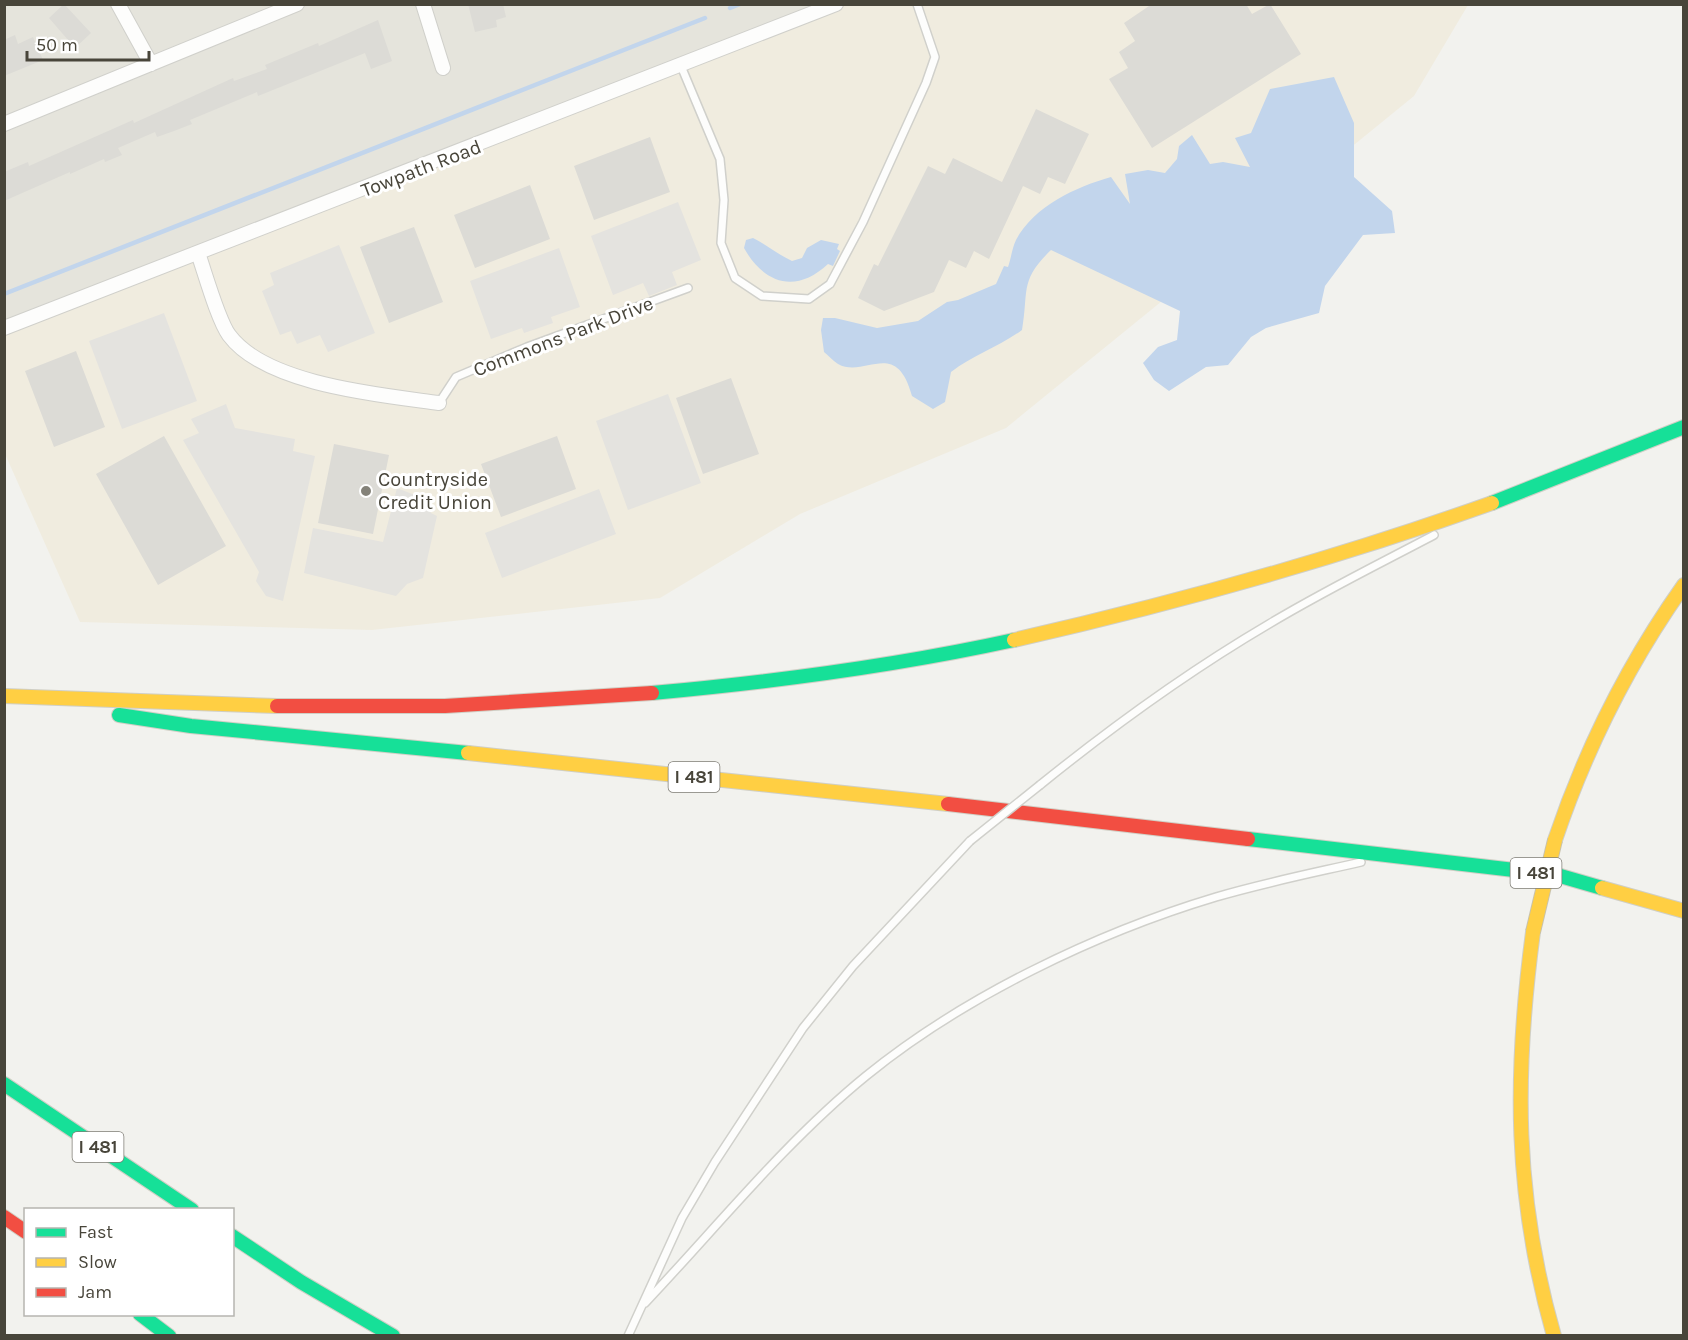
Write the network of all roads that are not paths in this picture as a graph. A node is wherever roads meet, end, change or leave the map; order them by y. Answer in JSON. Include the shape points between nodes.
{"nodes":[{"id":1,"x":118,"y":4,"type":"edge"},
{"id":2,"x":297,"y":4,"type":"edge"},
{"id":3,"x":423,"y":4,"type":"edge"},
{"id":4,"x":836,"y":4,"type":"edge"},
{"id":5,"x":917,"y":4,"type":"edge"},
{"id":6,"x":151,"y":64,"type":"junction"},
{"id":7,"x":681,"y":66,"type":"junction"},
{"id":8,"x":443,"y":68,"type":"dead end"},
{"id":9,"x":4,"y":124,"type":"edge"},
{"id":10,"x":198,"y":254,"type":"junction"},
{"id":11,"x":688,"y":288,"type":"dead end"},
{"id":12,"x":4,"y":328,"type":"edge"},
{"id":13,"x":439,"y":403,"type":"joint"},
{"id":14,"x":1683,"y":427,"type":"edge"},
{"id":15,"x":1484,"y":508,"type":"junction"},
{"id":16,"x":1683,"y":585,"type":"edge"},
{"id":17,"x":4,"y":697,"type":"edge"},
{"id":18,"x":1384,"y":856,"type":"junction"},
{"id":19,"x":1683,"y":910,"type":"edge"},
{"id":20,"x":4,"y":1084,"type":"edge"},
{"id":21,"x":190,"y":1208,"type":"edge"},
{"id":22,"x":4,"y":1217,"type":"edge"},
{"id":23,"x":24,"y":1231,"type":"edge"},
{"id":24,"x":234,"y":1237,"type":"edge"},
{"id":25,"x":645,"y":1303,"type":"junction"},
{"id":26,"x":143,"y":1316,"type":"edge"},
{"id":27,"x":169,"y":1335,"type":"edge"},
{"id":28,"x":393,"y":1335,"type":"edge"},
{"id":29,"x":628,"y":1335,"type":"edge"},
{"id":30,"x":1554,"y":1335,"type":"edge"}],
"edges":[{"from":1,"to":6,"type":"street"},
{"from":2,"to":6,"type":"street"},
{"from":3,"to":8,"type":"street"},
{"from":4,"to":7,"type":"street","name":"Towpath Road"},
{"from":5,"to":7,"type":"lane","via":[[934,57],[926,83],[831,284],[809,299],[762,296],[735,278],[720,243],[724,200],[720,159]]},
{"from":6,"to":9,"type":"street"},
{"from":7,"to":10,"type":"street","name":"Towpath Road"},
{"from":10,"to":12,"type":"street","name":"Towpath Road"},
{"from":10,"to":13,"type":"street","name":"Commons Park Drive","via":[[229,335],[258,360],[312,381],[358,393]]},
{"from":11,"to":13,"type":"lane","name":"Commons Park Drive","via":[[456,377]]},
{"from":14,"to":15,"type":"main road"},
{"from":15,"to":17,"type":"main road","via":[[1316,565],[1202,597],[1016,640],[762,682],[591,699],[362,708]]},
{"from":15,"to":25,"type":"lane","bridge":true,"via":[[1260,629],[1095,740],[970,841],[853,966],[804,1028],[682,1218]]},
{"from":16,"to":30,"type":"main road","bridge":true,"via":[[1633,661],[1596,733],[1555,840],[1533,932],[1519,1044],[1519,1143],[1534,1256]]},
{"from":17,"to":18,"type":"main road","number":"I 481","via":[[191,726],[982,808]]},
{"from":18,"to":19,"type":"main road","number":"I 481","via":[[1557,875]]},
{"from":18,"to":25,"type":"lane","via":[[1216,897],[1136,925],[1042,967],[938,1023],[815,1121]]},
{"from":20,"to":21,"type":"main road","number":"I 481"},
{"from":22,"to":23,"type":"main road"},
{"from":24,"to":28,"type":"main road"},
{"from":25,"to":29,"type":"lane"},
{"from":26,"to":27,"type":"main road"}]}
